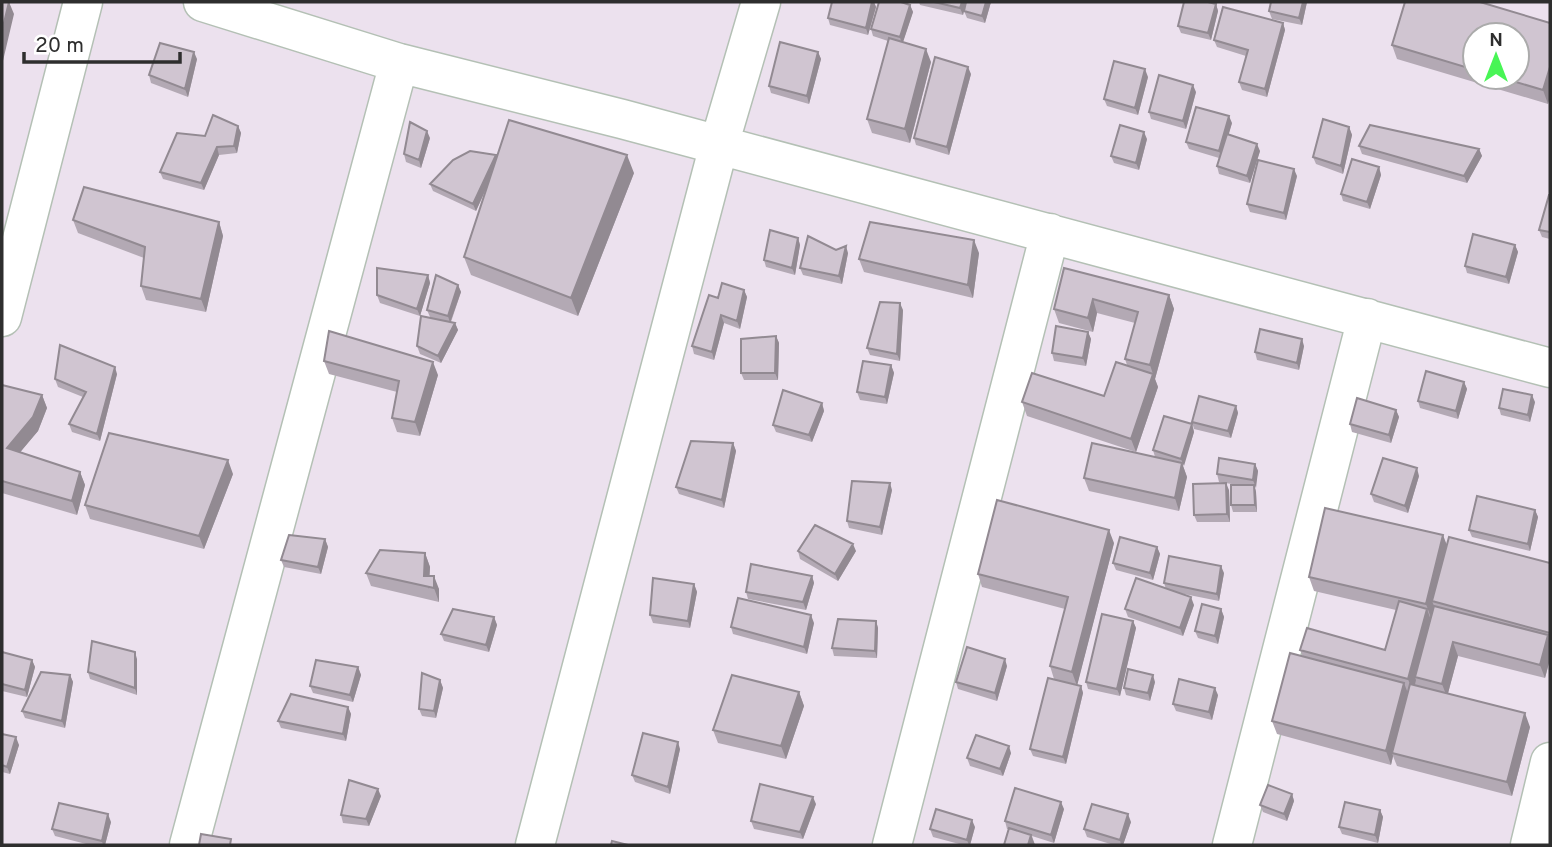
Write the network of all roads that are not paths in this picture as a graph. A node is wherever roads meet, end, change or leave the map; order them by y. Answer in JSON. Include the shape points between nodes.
{"nodes":[{"id":1,"x":83,"y":2,"type":"edge"},
{"id":2,"x":203,"y":2,"type":"edge"},
{"id":3,"x":761,"y":2,"type":"edge"},
{"id":4,"x":399,"y":63,"type":"junction"},
{"id":5,"x":719,"y":145,"type":"junction"},
{"id":6,"x":1050,"y":233,"type":"junction"},
{"id":7,"x":2,"y":317,"type":"edge"},
{"id":8,"x":1367,"y":318,"type":"junction"},
{"id":9,"x":1550,"y":368,"type":"edge"},
{"id":10,"x":1550,"y":762,"type":"edge"},
{"id":11,"x":189,"y":845,"type":"edge"},
{"id":12,"x":535,"y":845,"type":"edge"},
{"id":13,"x":892,"y":845,"type":"edge"},
{"id":14,"x":1232,"y":845,"type":"edge"},
{"id":15,"x":1530,"y":845,"type":"edge"}],
"edges":[{"from":1,"to":7,"type":"street"},
{"from":2,"to":4,"type":"street"},
{"from":3,"to":5,"type":"street"},
{"from":4,"to":5,"type":"street"},
{"from":4,"to":11,"type":"street"},
{"from":5,"to":6,"type":"street"},
{"from":5,"to":12,"type":"street"},
{"from":6,"to":8,"type":"street"},
{"from":6,"to":13,"type":"street"},
{"from":8,"to":9,"type":"street"},
{"from":8,"to":14,"type":"street"},
{"from":10,"to":15,"type":"street"}]}
